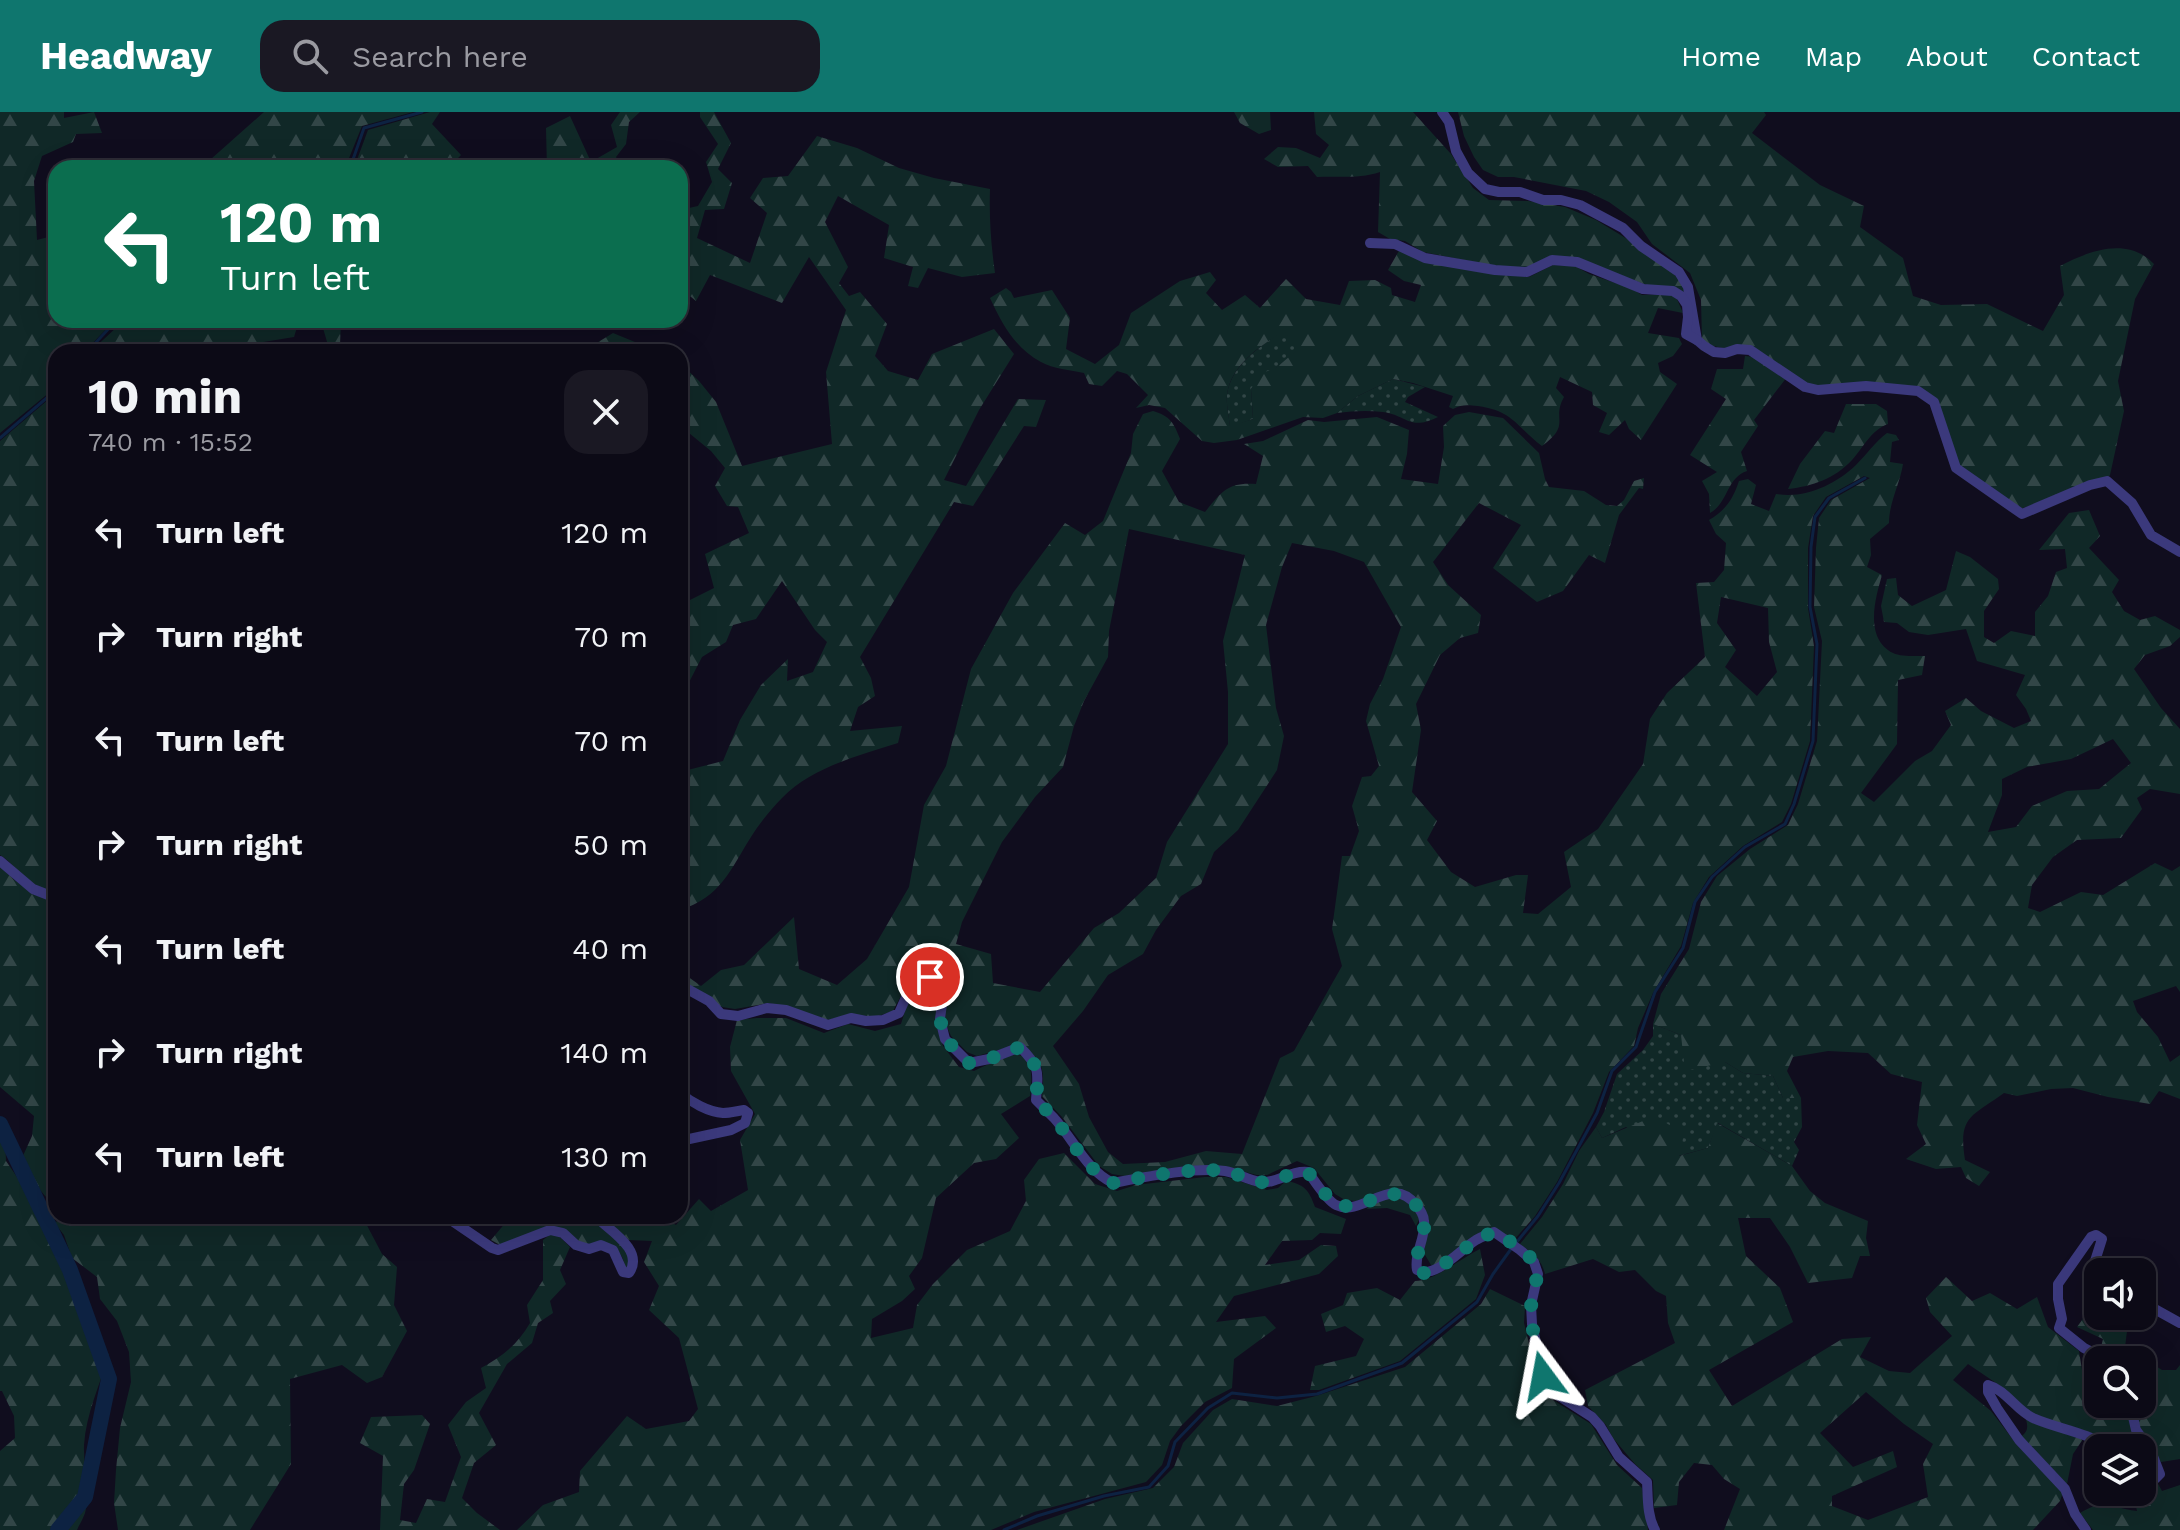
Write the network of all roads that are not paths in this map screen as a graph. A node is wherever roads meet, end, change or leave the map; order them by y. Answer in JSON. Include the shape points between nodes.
{"nodes":[{"id":1,"x":1442,"y":112,"type":"edge"},
{"id":2,"x":1370,"y":243,"type":"dead end"},
{"id":3,"x":1697,"y":340,"type":"junction"},
{"id":4,"x":2180,"y":552,"type":"edge"},
{"id":5,"x":0,"y":861,"type":"edge"},
{"id":6,"x":48,"y":895,"type":"edge"},
{"id":7,"x":688,"y":989,"type":"edge"},
{"id":8,"x":688,"y":1100,"type":"edge"},
{"id":9,"x":688,"y":1139,"type":"edge"},
{"id":10,"x":457,"y":1224,"type":"edge"},
{"id":11,"x":604,"y":1224,"type":"edge"},
{"id":12,"x":2096,"y":1258,"type":"edge"},
{"id":13,"x":2156,"y":1310,"type":"edge"},
{"id":14,"x":2180,"y":1323,"type":"edge"},
{"id":15,"x":2084,"y":1348,"type":"edge"},
{"id":16,"x":2084,"y":1436,"type":"edge"},
{"id":17,"x":1655,"y":1530,"type":"edge"},
{"id":18,"x":2086,"y":1530,"type":"edge"}],
"edges":[{"from":1,"to":3,"type":"street","via":[[1468,173],[1485,189],[1580,205],[1623,228],[1679,272],[1688,287]]},
{"from":2,"to":3,"type":"street","via":[[1395,244],[1425,258],[1495,270],[1527,272],[1552,260],[1577,262],[1643,289],[1681,296],[1687,305],[1686,334]]},
{"from":3,"to":4,"type":"street","via":[[1714,352],[1750,350],[1805,387],[1918,391],[1934,402],[1956,468],[2022,514],[2107,481],[2132,503],[2151,535]]},
{"from":5,"to":6,"type":"street"},
{"from":7,"to":17,"type":"street","via":[[721,1014],[738,1016],[767,1008],[828,1025],[851,1018],[883,1020],[899,1013],[918,979],[930,977],[940,988],[945,1039],[969,1063],[1020,1047],[1038,1071],[1036,1100],[1088,1163],[1113,1183],[1200,1171],[1225,1171],[1262,1182],[1298,1171],[1308,1172],[1338,1206],[1403,1194],[1422,1213],[1415,1261],[1422,1273],[1494,1232],[1534,1262],[1538,1274],[1532,1324],[1543,1376],[1553,1392],[1592,1417],[1619,1457],[1647,1482]]},
{"from":8,"to":9,"type":"street","via":[[713,1111],[748,1113],[745,1123],[731,1130]]},
{"from":10,"to":11,"type":"street","via":[[498,1250],[550,1230],[563,1233],[576,1245],[613,1250],[623,1272],[629,1273],[633,1258],[628,1246]]},
{"from":12,"to":15,"type":"street","via":[[2102,1239],[2096,1235],[2058,1284],[2059,1328]]},
{"from":13,"to":14,"type":"street"},
{"from":16,"to":18,"type":"street","via":[[2032,1417],[1988,1385],[2019,1440],[2065,1489]]}]}
